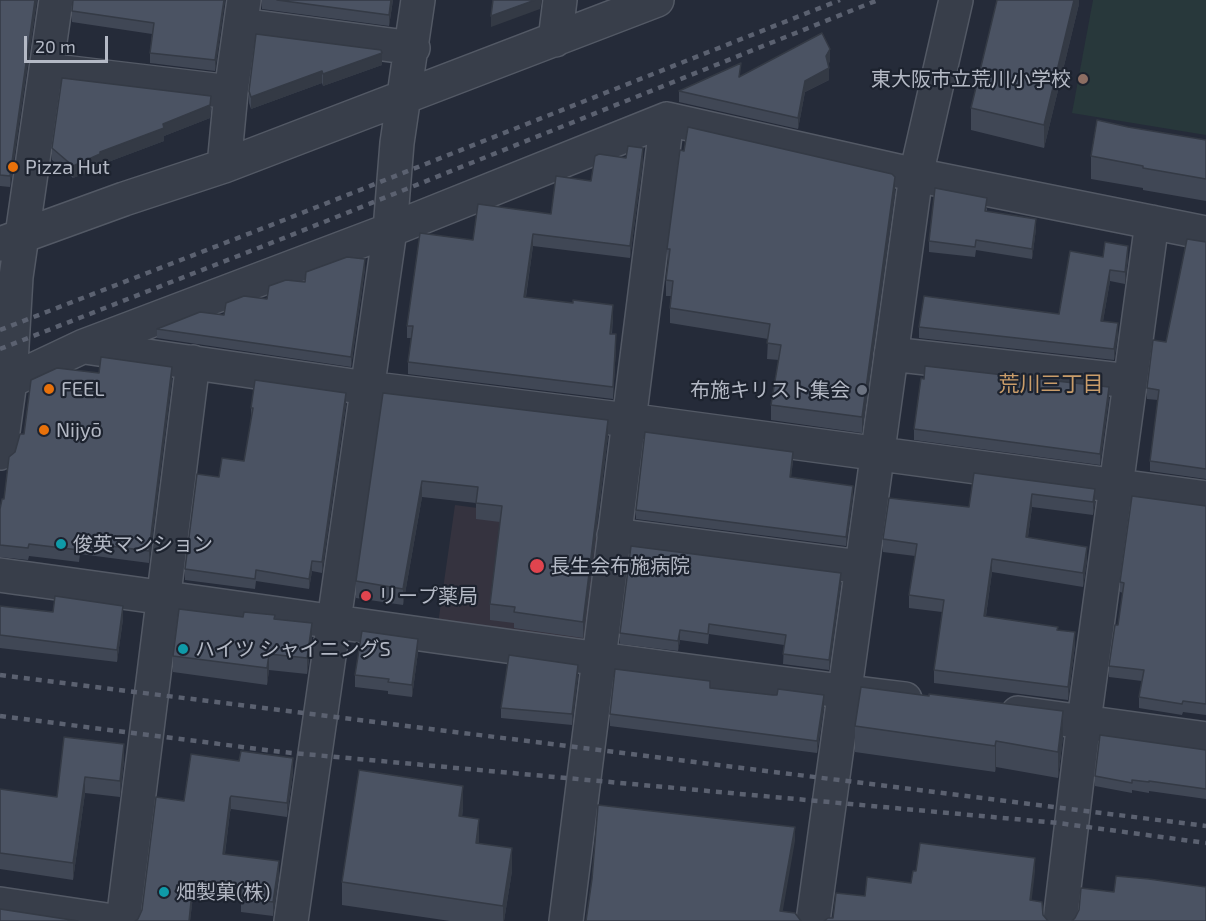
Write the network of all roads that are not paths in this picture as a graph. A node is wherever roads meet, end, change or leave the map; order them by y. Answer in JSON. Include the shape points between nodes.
{"nodes":[{"id":1,"x":56,"y":0,"type":"edge"},
{"id":2,"x":418,"y":0,"type":"edge"},
{"id":3,"x":560,"y":0,"type":"edge"},
{"id":4,"x":657,"y":0,"type":"edge"},
{"id":5,"x":956,"y":0,"type":"edge"},
{"id":6,"x":243,"y":13,"type":"edge"},
{"id":7,"x":555,"y":40,"type":"junction"},
{"id":8,"x":413,"y":48,"type":"junction"},
{"id":9,"x":46,"y":70,"type":"junction"},
{"id":10,"x":231,"y":93,"type":"junction"},
{"id":11,"x":405,"y":98,"type":"junction"},
{"id":12,"x":667,"y":119,"type":"junction"},
{"id":13,"x":224,"y":166,"type":"junction"},
{"id":14,"x":916,"y":176,"type":"junction"},
{"id":15,"x":1152,"y":222,"type":"junction"},
{"id":16,"x":390,"y":230,"type":"junction"},
{"id":17,"x":1206,"y":233,"type":"edge"},
{"id":18,"x":7,"y":235,"type":"edge"},
{"id":19,"x":84,"y":346,"type":"junction"},
{"id":20,"x":891,"y":354,"type":"junction"},
{"id":21,"x":193,"y":362,"type":"junction"},
{"id":22,"x":10,"y":381,"type":"junction"},
{"id":23,"x":1130,"y":381,"type":"junction"},
{"id":24,"x":367,"y":388,"type":"junction"},
{"id":25,"x":628,"y":420,"type":"junction"},
{"id":26,"x":0,"y":453,"type":"edge"},
{"id":27,"x":878,"y":454,"type":"junction"},
{"id":28,"x":1115,"y":486,"type":"junction"},
{"id":29,"x":1206,"y":498,"type":"edge"},
{"id":30,"x":614,"y":535,"type":"junction"},
{"id":31,"x":861,"y":567,"type":"junction"},
{"id":32,"x":0,"y":574,"type":"edge"},
{"id":33,"x":163,"y":597,"type":"junction"},
{"id":34,"x":333,"y":620,"type":"junction"},
{"id":35,"x":601,"y":660,"type":"junction"},
{"id":36,"x":845,"y":692,"type":"junction"},
{"id":37,"x":929,"y":702,"type":"edge"},
{"id":38,"x":988,"y":709,"type":"edge"},
{"id":39,"x":1084,"y":721,"type":"junction"},
{"id":40,"x":1206,"y":739,"type":"edge"},
{"id":41,"x":0,"y":904,"type":"edge"},
{"id":42,"x":114,"y":921,"type":"edge"},
{"id":43,"x":123,"y":921,"type":"edge"},
{"id":44,"x":291,"y":921,"type":"edge"},
{"id":45,"x":566,"y":921,"type":"edge"},
{"id":46,"x":813,"y":921,"type":"edge"},
{"id":47,"x":1060,"y":921,"type":"edge"}],
"edges":[{"from":1,"to":9,"type":"street"},
{"from":2,"to":8,"type":"street"},
{"from":3,"to":7,"type":"street"},
{"from":4,"to":7,"type":"street"},
{"from":5,"to":14,"type":"street"},
{"from":6,"to":8,"type":"street"},
{"from":6,"to":10,"type":"street"},
{"from":7,"to":11,"type":"street"},
{"from":8,"to":11,"type":"street"},
{"from":9,"to":10,"type":"street"},
{"from":9,"to":18,"type":"street"},
{"from":10,"to":13,"type":"street"},
{"from":11,"to":13,"type":"street"},
{"from":11,"to":16,"type":"street"},
{"from":12,"to":14,"type":"street"},
{"from":12,"to":16,"type":"street"},
{"from":12,"to":25,"type":"street"},
{"from":13,"to":18,"type":"street"},
{"from":14,"to":15,"type":"street"},
{"from":14,"to":20,"type":"street"},
{"from":15,"to":17,"type":"street"},
{"from":15,"to":23,"type":"street"},
{"from":16,"to":19,"type":"street"},
{"from":16,"to":24,"type":"street"},
{"from":18,"to":22,"type":"street","via":[[16,277]]},
{"from":19,"to":21,"type":"street"},
{"from":19,"to":22,"type":"street"},
{"from":20,"to":23,"type":"street"},
{"from":20,"to":27,"type":"street"},
{"from":21,"to":24,"type":"street"},
{"from":21,"to":33,"type":"street"},
{"from":22,"to":26,"type":"street"},
{"from":23,"to":28,"type":"street"},
{"from":24,"to":25,"type":"street"},
{"from":24,"to":34,"type":"street"},
{"from":25,"to":27,"type":"street"},
{"from":25,"to":30,"type":"street"},
{"from":27,"to":28,"type":"street"},
{"from":27,"to":31,"type":"street"},
{"from":28,"to":29,"type":"street"},
{"from":28,"to":39,"type":"street"},
{"from":30,"to":31,"type":"street"},
{"from":30,"to":35,"type":"street"},
{"from":31,"to":36,"type":"street"},
{"from":32,"to":33,"type":"street"},
{"from":33,"to":34,"type":"street"},
{"from":33,"to":43,"type":"street"},
{"from":34,"to":35,"type":"street"},
{"from":34,"to":44,"type":"street"},
{"from":35,"to":36,"type":"street"},
{"from":35,"to":45,"type":"street"},
{"from":36,"to":37,"type":"street"},
{"from":36,"to":46,"type":"street"},
{"from":38,"to":39,"type":"street"},
{"from":39,"to":40,"type":"street"},
{"from":39,"to":47,"type":"street"},
{"from":41,"to":42,"type":"street"}]}
